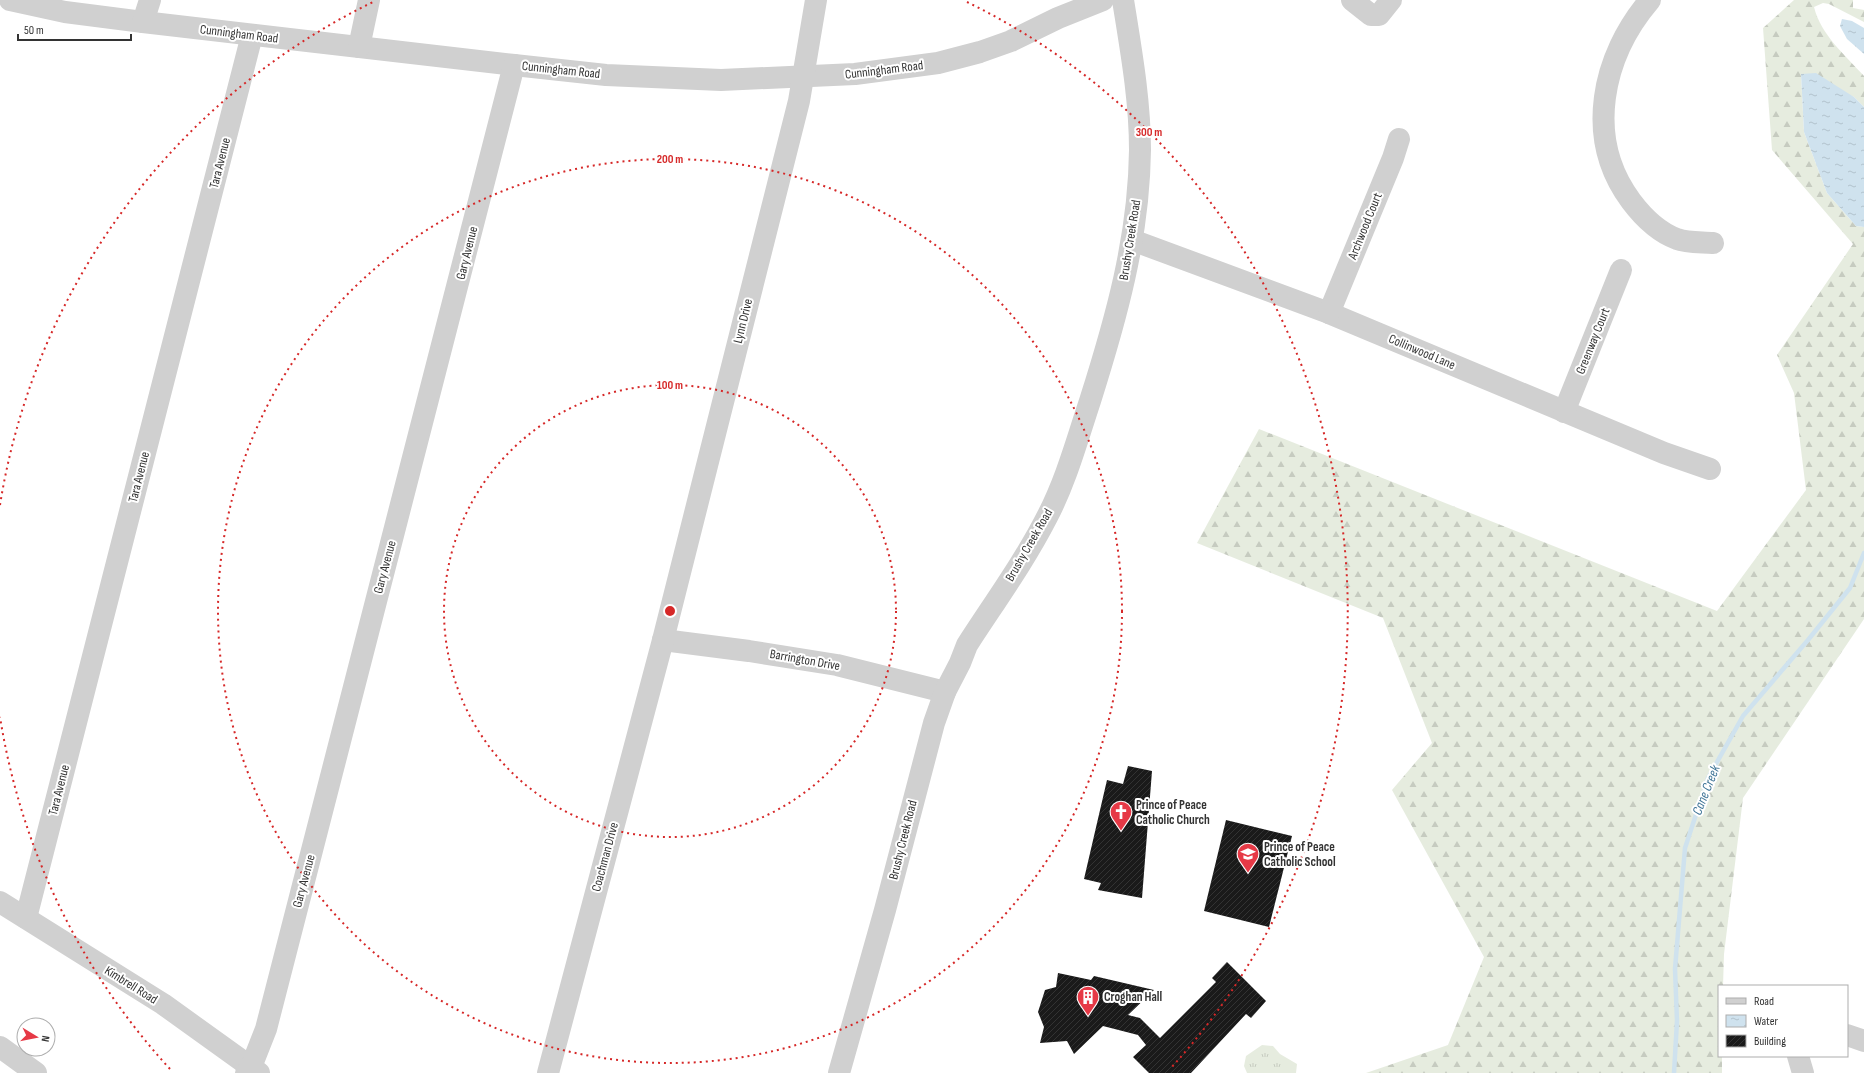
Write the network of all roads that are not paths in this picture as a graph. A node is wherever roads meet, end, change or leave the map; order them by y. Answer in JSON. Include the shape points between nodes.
{"nodes":[{"id":1,"x":10,"y":0,"type":"edge"},
{"id":2,"x":150,"y":0,"type":"edge"},
{"id":3,"x":369,"y":0,"type":"edge"},
{"id":4,"x":816,"y":0,"type":"edge"},
{"id":5,"x":1103,"y":0,"type":"edge"},
{"id":6,"x":1123,"y":0,"type":"edge"},
{"id":7,"x":1352,"y":0,"type":"edge"},
{"id":8,"x":1391,"y":0,"type":"edge"},
{"id":9,"x":1650,"y":0,"type":"edge"},
{"id":10,"x":143,"y":22,"type":"junction"},
{"id":11,"x":252,"y":35,"type":"junction"},
{"id":12,"x":360,"y":47,"type":"junction"},
{"id":13,"x":514,"y":65,"type":"junction"},
{"id":14,"x":803,"y":77,"type":"junction"},
{"id":15,"x":1399,"y":139,"type":"dead end"},
{"id":16,"x":1132,"y":240,"type":"junction"},
{"id":17,"x":1713,"y":243,"type":"dead end"},
{"id":18,"x":1621,"y":270,"type":"dead end"},
{"id":19,"x":1329,"y":313,"type":"junction"},
{"id":20,"x":1564,"y":412,"type":"junction"},
{"id":21,"x":1710,"y":469,"type":"dead end"},
{"id":22,"x":663,"y":640,"type":"junction"},
{"id":23,"x":945,"y":692,"type":"junction"},
{"id":24,"x":0,"y":902,"type":"edge"},
{"id":25,"x":26,"y":918,"type":"junction"},
{"id":26,"x":1848,"y":1035,"type":"edge"},
{"id":27,"x":1864,"y":1041,"type":"edge"},
{"id":28,"x":0,"y":1047,"type":"edge"},
{"id":29,"x":1798,"y":1057,"type":"edge"},
{"id":30,"x":252,"y":1071,"type":"edge"},
{"id":31,"x":36,"y":1073,"type":"edge"},
{"id":32,"x":548,"y":1073,"type":"edge"},
{"id":33,"x":839,"y":1073,"type":"edge"},
{"id":34,"x":1803,"y":1073,"type":"edge"}],
"edges":[{"from":1,"to":10,"type":"street","name":"Cunningham Road","via":[[65,12]]},
{"from":2,"to":10,"type":"street"},
{"from":3,"to":12,"type":"street"},
{"from":4,"to":14,"type":"street","name":"Lynn Drive"},
{"from":5,"to":14,"type":"street","name":"Cunningham Road","via":[[1011,41],[938,63],[855,74]]},
{"from":6,"to":16,"type":"street","name":"Brushy Creek Road","via":[[1136,78],[1140,149]]},
{"from":7,"to":8,"type":"street","via":[[1371,16],[1379,14]]},
{"from":9,"to":17,"type":"street","via":[[1623,38],[1610,69],[1602,106],[1610,159],[1621,188],[1640,213],[1658,229],[1678,240]]},
{"from":10,"to":11,"type":"street","name":"Cunningham Road"},
{"from":11,"to":12,"type":"street","name":"Cunningham Road"},
{"from":11,"to":25,"type":"street","name":"Tara Avenue"},
{"from":12,"to":13,"type":"street","name":"Cunningham Road"},
{"from":13,"to":14,"type":"street","name":"Cunningham Road","via":[[655,78],[721,80]]},
{"from":13,"to":30,"type":"street","name":"Gary Avenue","via":[[266,1029]]},
{"from":14,"to":22,"type":"street","name":"Lynn Drive"},
{"from":15,"to":19,"type":"street","name":"Archwood Court"},
{"from":16,"to":19,"type":"street","name":"Collinwood Lane"},
{"from":16,"to":23,"type":"street","name":"Brushy Creek Road","via":[[1112,331],[1060,489],[1033,544],[967,645]]},
{"from":18,"to":20,"type":"street","name":"Greenway Court"},
{"from":19,"to":20,"type":"street","name":"Collinwood Lane"},
{"from":20,"to":21,"type":"street","name":"Collinwood Lane"},
{"from":22,"to":23,"type":"street","name":"Barrington Drive","via":[[837,665]]},
{"from":22,"to":32,"type":"street","name":"Coachman Drive"},
{"from":23,"to":33,"type":"street","name":"Brushy Creek Road","via":[[923,762]]},
{"from":24,"to":25,"type":"street","name":"Kimbrell Road"},
{"from":25,"to":30,"type":"street","name":"Kimbrell Road","via":[[163,1004]]},
{"from":26,"to":27,"type":"street"},
{"from":28,"to":31,"type":"street"},
{"from":29,"to":34,"type":"street"}]}
